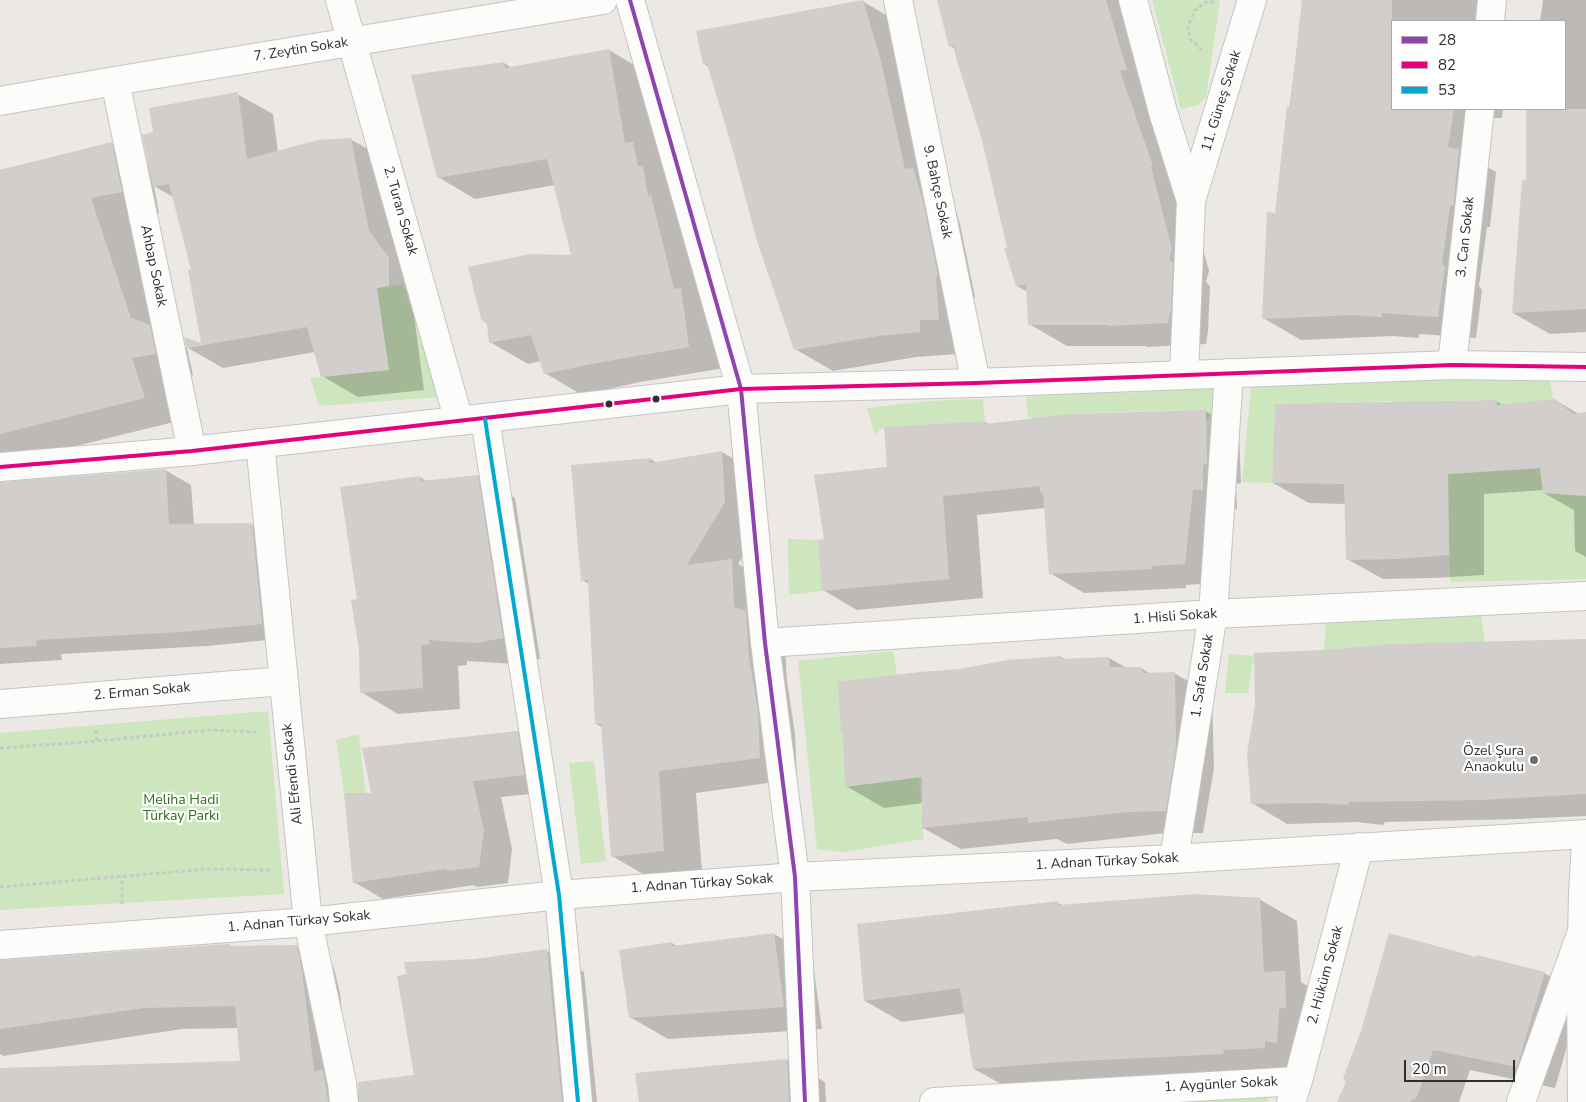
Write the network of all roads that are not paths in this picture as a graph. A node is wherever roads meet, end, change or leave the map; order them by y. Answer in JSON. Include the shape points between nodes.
{"nodes":[{"id":1,"x":340,"y":0,"type":"edge"},
{"id":2,"x":603,"y":0,"type":"edge"},
{"id":3,"x":630,"y":0,"type":"edge"},
{"id":4,"x":898,"y":0,"type":"edge"},
{"id":5,"x":1133,"y":0,"type":"edge"},
{"id":6,"x":1252,"y":0,"type":"edge"},
{"id":7,"x":1492,"y":0,"type":"edge"},
{"id":8,"x":1490,"y":20,"type":"edge"},
{"id":9,"x":352,"y":42,"type":"junction"},
{"id":10,"x":115,"y":81,"type":"junction"},
{"id":11,"x":0,"y":101,"type":"edge"},
{"id":12,"x":1480,"y":110,"type":"edge"},
{"id":13,"x":1191,"y":201,"type":"junction"},
{"id":14,"x":1452,"y":365,"type":"junction"},
{"id":15,"x":1586,"y":367,"type":"edge"},
{"id":16,"x":1229,"y":373,"type":"junction"},
{"id":17,"x":1184,"y":374,"type":"junction"},
{"id":18,"x":976,"y":383,"type":"junction"},
{"id":19,"x":741,"y":389,"type":"junction"},
{"id":20,"x":472,"y":420,"type":"junction"},
{"id":21,"x":260,"y":442,"type":"junction"},
{"id":22,"x":192,"y":451,"type":"junction"},
{"id":23,"x":0,"y":467,"type":"edge"},
{"id":24,"x":1586,"y":596,"type":"edge"},
{"id":25,"x":1213,"y":614,"type":"junction"},
{"id":26,"x":765,"y":643,"type":"junction"},
{"id":27,"x":284,"y":681,"type":"junction"},
{"id":28,"x":0,"y":704,"type":"edge"},
{"id":29,"x":1586,"y":834,"type":"edge"},
{"id":30,"x":1586,"y":843,"type":"edge"},
{"id":31,"x":1360,"y":847,"type":"junction"},
{"id":32,"x":1174,"y":859,"type":"junction"},
{"id":33,"x":795,"y":877,"type":"junction"},
{"id":34,"x":559,"y":895,"type":"junction"},
{"id":35,"x":1584,"y":895,"type":"edge"},
{"id":36,"x":308,"y":922,"type":"junction"},
{"id":37,"x":1582,"y":934,"type":"junction"},
{"id":38,"x":0,"y":945,"type":"edge"},
{"id":39,"x":1583,"y":983,"type":"edge"},
{"id":40,"x":1295,"y":1091,"type":"edge"},
{"id":41,"x":1033,"y":1099,"type":"edge"},
{"id":42,"x":344,"y":1102,"type":"edge"},
{"id":43,"x":578,"y":1102,"type":"edge"},
{"id":44,"x":805,"y":1102,"type":"edge"},
{"id":45,"x":934,"y":1102,"type":"edge"},
{"id":46,"x":1521,"y":1102,"type":"edge"},
{"id":47,"x":1582,"y":1102,"type":"edge"}],
"edges":[{"from":1,"to":9,"type":"street","name":"2. Turan Sokak"},
{"from":2,"to":9,"type":"street","name":"7. Zeytin Sokak"},
{"from":3,"to":19,"type":"street"},
{"from":4,"to":18,"type":"street","name":"9. Bahçe Sokak"},
{"from":5,"to":13,"type":"street","name":"11. Güneş Sokak","via":[[1162,112]]},
{"from":6,"to":13,"type":"street","name":"11. Güneş Sokak"},
{"from":7,"to":8,"type":"street"},
{"from":9,"to":10,"type":"street","name":"7. Zeytin Sokak"},
{"from":9,"to":20,"type":"street","name":"2. Turan Sokak"},
{"from":10,"to":11,"type":"street","name":"7. Zeytin Sokak"},
{"from":10,"to":22,"type":"street","name":"Ahbap Sokak"},
{"from":12,"to":14,"type":"street","name":"3. Can Sokak"},
{"from":13,"to":17,"type":"street","name":"11. Güneş Sokak"},
{"from":14,"to":15,"type":"street"},
{"from":14,"to":16,"type":"street"},
{"from":16,"to":17,"type":"street"},
{"from":16,"to":25,"type":"street","name":"1. Safa Sokak"},
{"from":17,"to":18,"type":"street"},
{"from":18,"to":19,"type":"street"},
{"from":19,"to":20,"type":"street"},
{"from":19,"to":26,"type":"street"},
{"from":20,"to":21,"type":"street"},
{"from":20,"to":34,"type":"street","name":"2. Turan Sokak"},
{"from":21,"to":22,"type":"street"},
{"from":21,"to":27,"type":"street","name":"Ali Efendi Sokak"},
{"from":22,"to":23,"type":"street"},
{"from":24,"to":25,"type":"street","name":"1. Hisli Sokak"},
{"from":25,"to":26,"type":"street","name":"1. Hisli Sokak"},
{"from":25,"to":32,"type":"street","name":"1. Safa Sokak"},
{"from":26,"to":33,"type":"street"},
{"from":27,"to":28,"type":"street","name":"2. Erman Sokak"},
{"from":27,"to":36,"type":"street","name":"Ali Efendi Sokak"},
{"from":29,"to":31,"type":"street","name":"1. Adnan Türkay Sokak"},
{"from":30,"to":35,"type":"street"},
{"from":31,"to":32,"type":"street","name":"1. Adnan Türkay Sokak"},
{"from":31,"to":40,"type":"street","name":"2. Hüküm Sokak"},
{"from":32,"to":33,"type":"street","name":"1. Adnan Türkay Sokak"},
{"from":33,"to":34,"type":"street","name":"1. Adnan Türkay Sokak"},
{"from":33,"to":44,"type":"street"},
{"from":34,"to":36,"type":"street","name":"1. Adnan Türkay Sokak"},
{"from":34,"to":43,"type":"street","name":"2. Turan Sokak"},
{"from":35,"to":37,"type":"street"},
{"from":36,"to":38,"type":"street","name":"1. Adnan Türkay Sokak"},
{"from":36,"to":42,"type":"street","name":"Ali Efendi Sokak"},
{"from":37,"to":39,"type":"street"},
{"from":37,"to":46,"type":"street"},
{"from":39,"to":47,"type":"street"},
{"from":40,"to":41,"type":"street","name":"1. Aygünler Sokak"},
{"from":41,"to":45,"type":"street","name":"1. Aygünler Sokak"}]}
